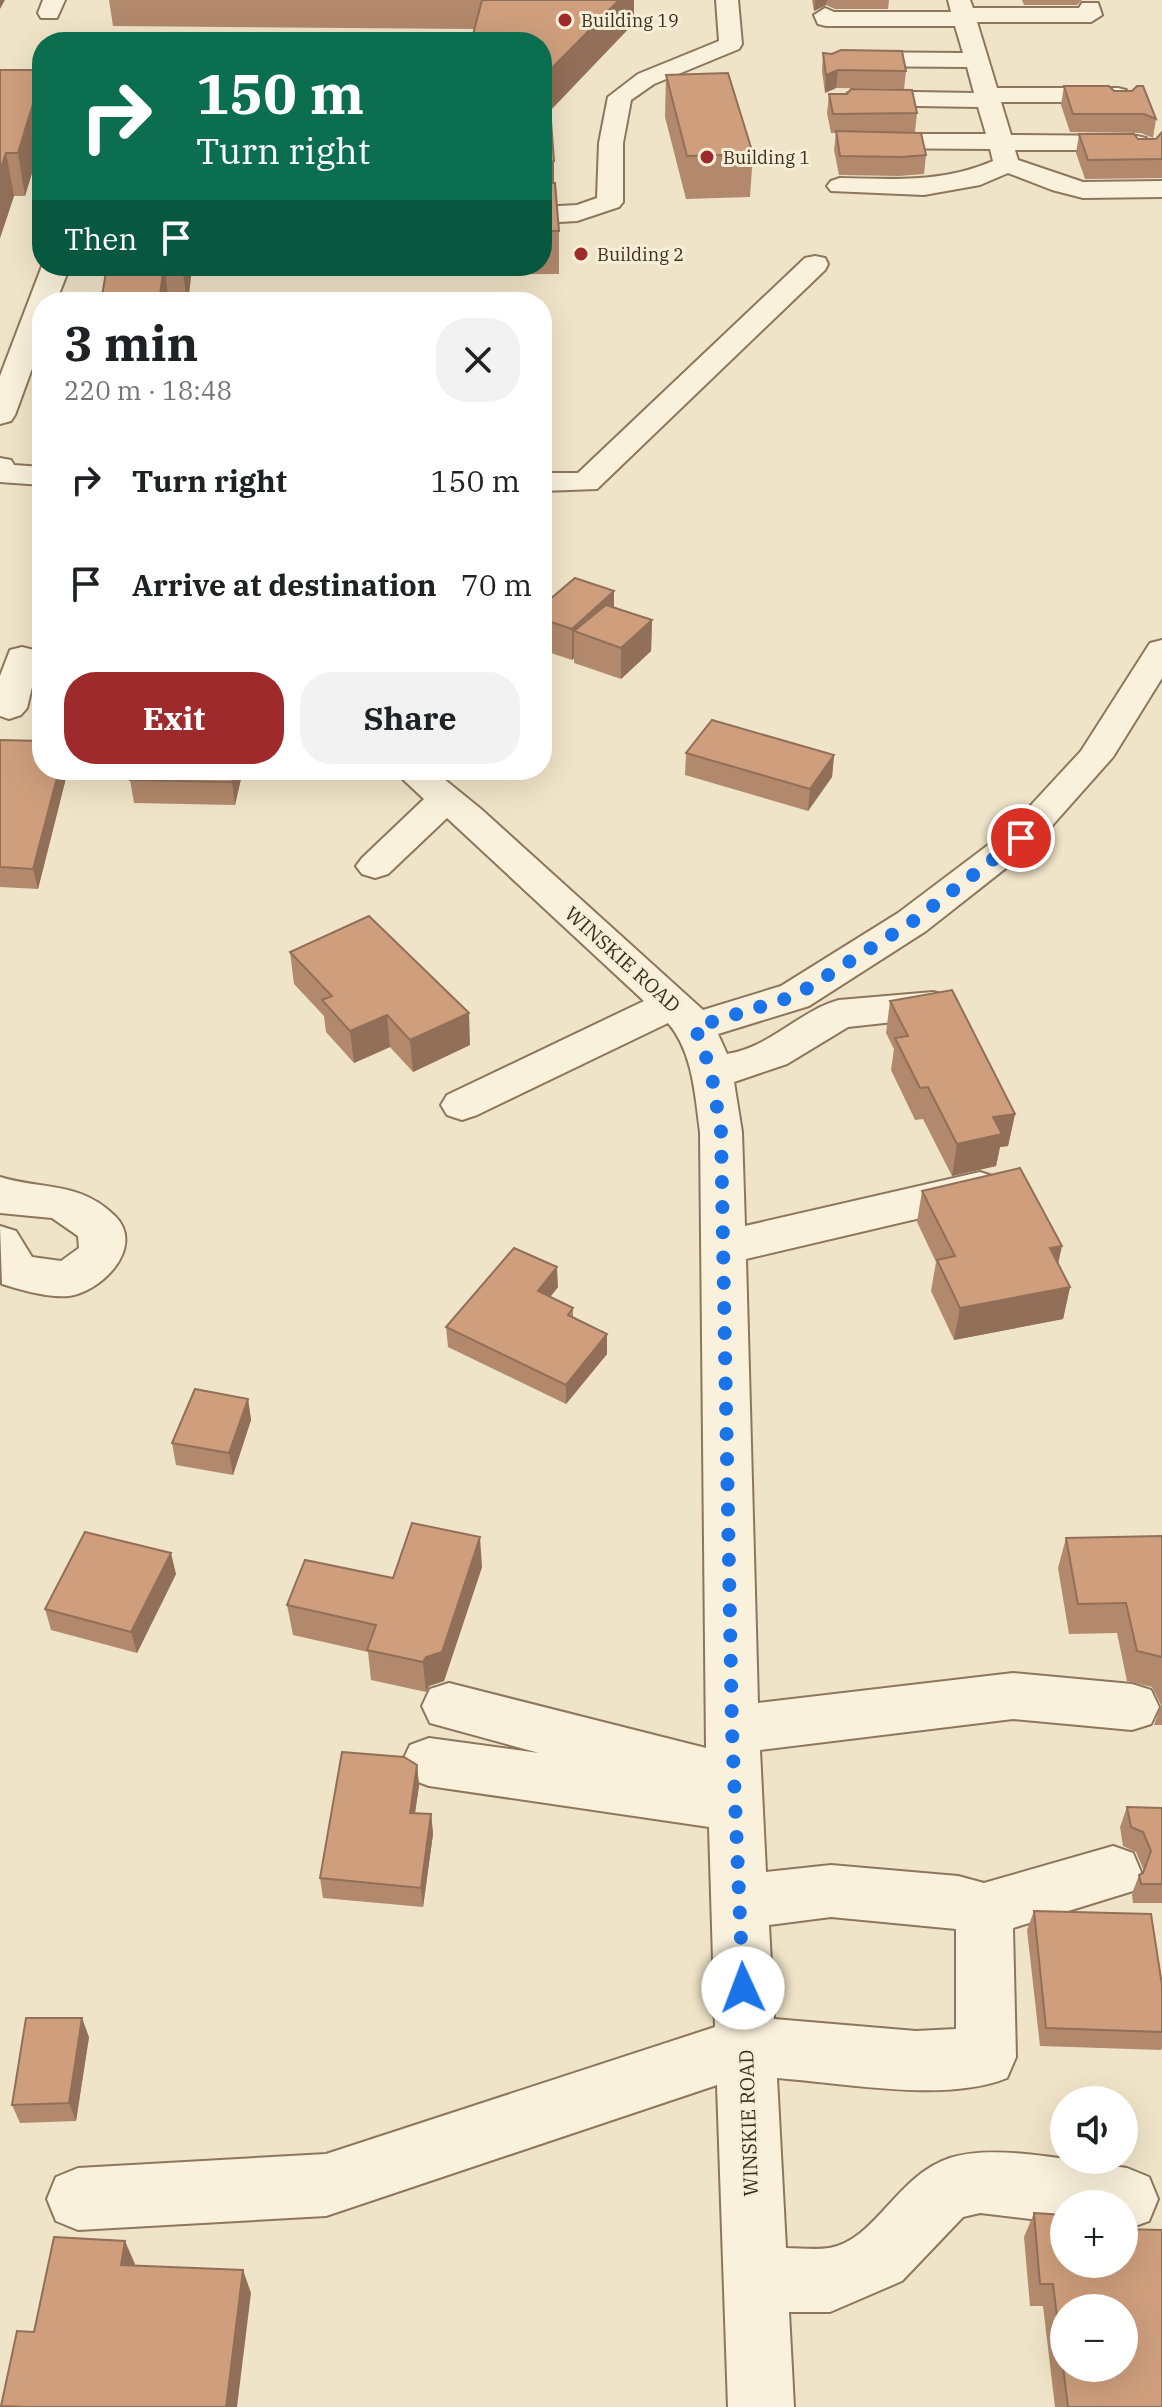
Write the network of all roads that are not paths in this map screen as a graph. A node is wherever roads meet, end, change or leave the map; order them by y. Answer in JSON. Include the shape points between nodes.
{"nodes":[{"id":1,"x":727,"y":0,"type":"edge"},
{"id":2,"x":1090,"y":8,"type":"dead end"},
{"id":3,"x":962,"y":11,"type":"edge"},
{"id":4,"x":825,"y":15,"type":"dead end"},
{"id":5,"x":976,"y":60,"type":"junction"},
{"id":6,"x":829,"y":63,"type":"edge"},
{"id":7,"x":835,"y":98,"type":"edge"},
{"id":8,"x":988,"y":98,"type":"junction"},
{"id":9,"x":1120,"y":102,"type":"edge"},
{"id":10,"x":840,"y":141,"type":"edge"},
{"id":11,"x":1140,"y":142,"type":"edge"},
{"id":12,"x":1004,"y":152,"type":"junction"},
{"id":13,"x":840,"y":186,"type":"dead end"},
{"id":14,"x":1162,"y":189,"type":"edge"},
{"id":15,"x":552,"y":215,"type":"edge"},
{"id":16,"x":815,"y":264,"type":"dead end"},
{"id":17,"x":32,"y":329,"type":"edge"},
{"id":18,"x":0,"y":415,"type":"edge"},
{"id":19,"x":0,"y":467,"type":"edge"},
{"id":20,"x":32,"y":475,"type":"edge"},
{"id":21,"x":552,"y":482,"type":"edge"},
{"id":22,"x":1162,"y":650,"type":"edge"},
{"id":23,"x":22,"y":657,"type":"dead end"},
{"id":24,"x":17,"y":708,"type":"edge"},
{"id":25,"x":429,"y":784,"type":"edge"},
{"id":26,"x":375,"y":866,"type":"dead end"},
{"id":27,"x":933,"y":1006,"type":"edge"},
{"id":28,"x":693,"y":1035,"type":"junction"},
{"id":29,"x":462,"y":1105,"type":"dead end"},
{"id":30,"x":1010,"y":1182,"type":"edge"},
{"id":31,"x":3,"y":1204,"type":"edge"},
{"id":32,"x":0,"y":1243,"type":"edge"},
{"id":33,"x":723,"y":1248,"type":"junction"},
{"id":34,"x":449,"y":1706,"type":"dead end"},
{"id":35,"x":1132,"y":1707,"type":"dead end"},
{"id":36,"x":429,"y":1762,"type":"dead end"},
{"id":37,"x":734,"y":1772,"type":"junction"},
{"id":38,"x":1113,"y":1872,"type":"dead end"},
{"id":39,"x":740,"y":1902,"type":"junction"},
{"id":40,"x":984,"y":1910,"type":"junction"},
{"id":41,"x":745,"y":2046,"type":"junction"},
{"id":42,"x":1050,"y":2190,"type":"edge"},
{"id":43,"x":78,"y":2199,"type":"dead end"},
{"id":44,"x":755,"y":2280,"type":"junction"},
{"id":45,"x":761,"y":2407,"type":"edge"}],
"edges":[{"from":1,"to":15,"type":"street","via":[[731,44],[646,79],[620,97],[611,143],[610,202]]},
{"from":2,"to":3,"type":"street","via":[[1091,15]]},
{"from":3,"to":4,"type":"street","via":[[826,19]]},
{"from":3,"to":5,"type":"street"},
{"from":5,"to":6,"type":"street","via":[[830,58]]},
{"from":5,"to":8,"type":"street"},
{"from":7,"to":8,"type":"street"},
{"from":8,"to":9,"type":"street","via":[[1118,95]]},
{"from":8,"to":12,"type":"street"},
{"from":10,"to":12,"type":"street"},
{"from":11,"to":12,"type":"street"},
{"from":12,"to":13,"type":"street","via":[[971,180],[924,187]]},
{"from":12,"to":14,"type":"street","via":[[1061,185],[1083,190]]},
{"from":16,"to":21,"type":"street","via":[[586,482]]},
{"from":17,"to":18,"type":"street"},
{"from":19,"to":20,"type":"street","via":[[5,474]]},
{"from":22,"to":28,"type":"street","via":[[1095,757],[1021,838],[912,922],[795,996]]},
{"from":23,"to":24,"type":"street"},
{"from":25,"to":26,"type":"street"},
{"from":25,"to":28,"type":"street","name":"WINSKIE ROAD"},
{"from":27,"to":28,"type":"street","via":[[839,1014],[743,1066]]},
{"from":28,"to":29,"type":"street"},
{"from":28,"to":33,"type":"street","name":"WINSKIE ROAD","via":[[721,1132]]},
{"from":30,"to":33,"type":"street"},
{"from":31,"to":32,"type":"street","via":[[61,1202],[100,1228],[102,1255],[68,1279],[18,1272]]},
{"from":33,"to":37,"type":"street","name":"WINSKIE ROAD"},
{"from":34,"to":37,"type":"street"},
{"from":35,"to":37,"type":"street","via":[[1013,1696]]},
{"from":36,"to":37,"type":"street"},
{"from":37,"to":39,"type":"street","name":"WINSKIE ROAD"},
{"from":38,"to":40,"type":"street"},
{"from":39,"to":40,"type":"street","via":[[831,1891]]},
{"from":39,"to":41,"type":"street","name":"WINSKIE ROAD"},
{"from":40,"to":41,"type":"street","via":[[986,2057],[916,2060]]},
{"from":41,"to":43,"type":"street","via":[[326,2185]]},
{"from":41,"to":44,"type":"street","name":"WINSKIE ROAD"},
{"from":42,"to":44,"type":"street","via":[[980,2182],[950,2189],[880,2259],[830,2280]]},
{"from":44,"to":45,"type":"street","name":"WINSKIE ROAD"}]}
